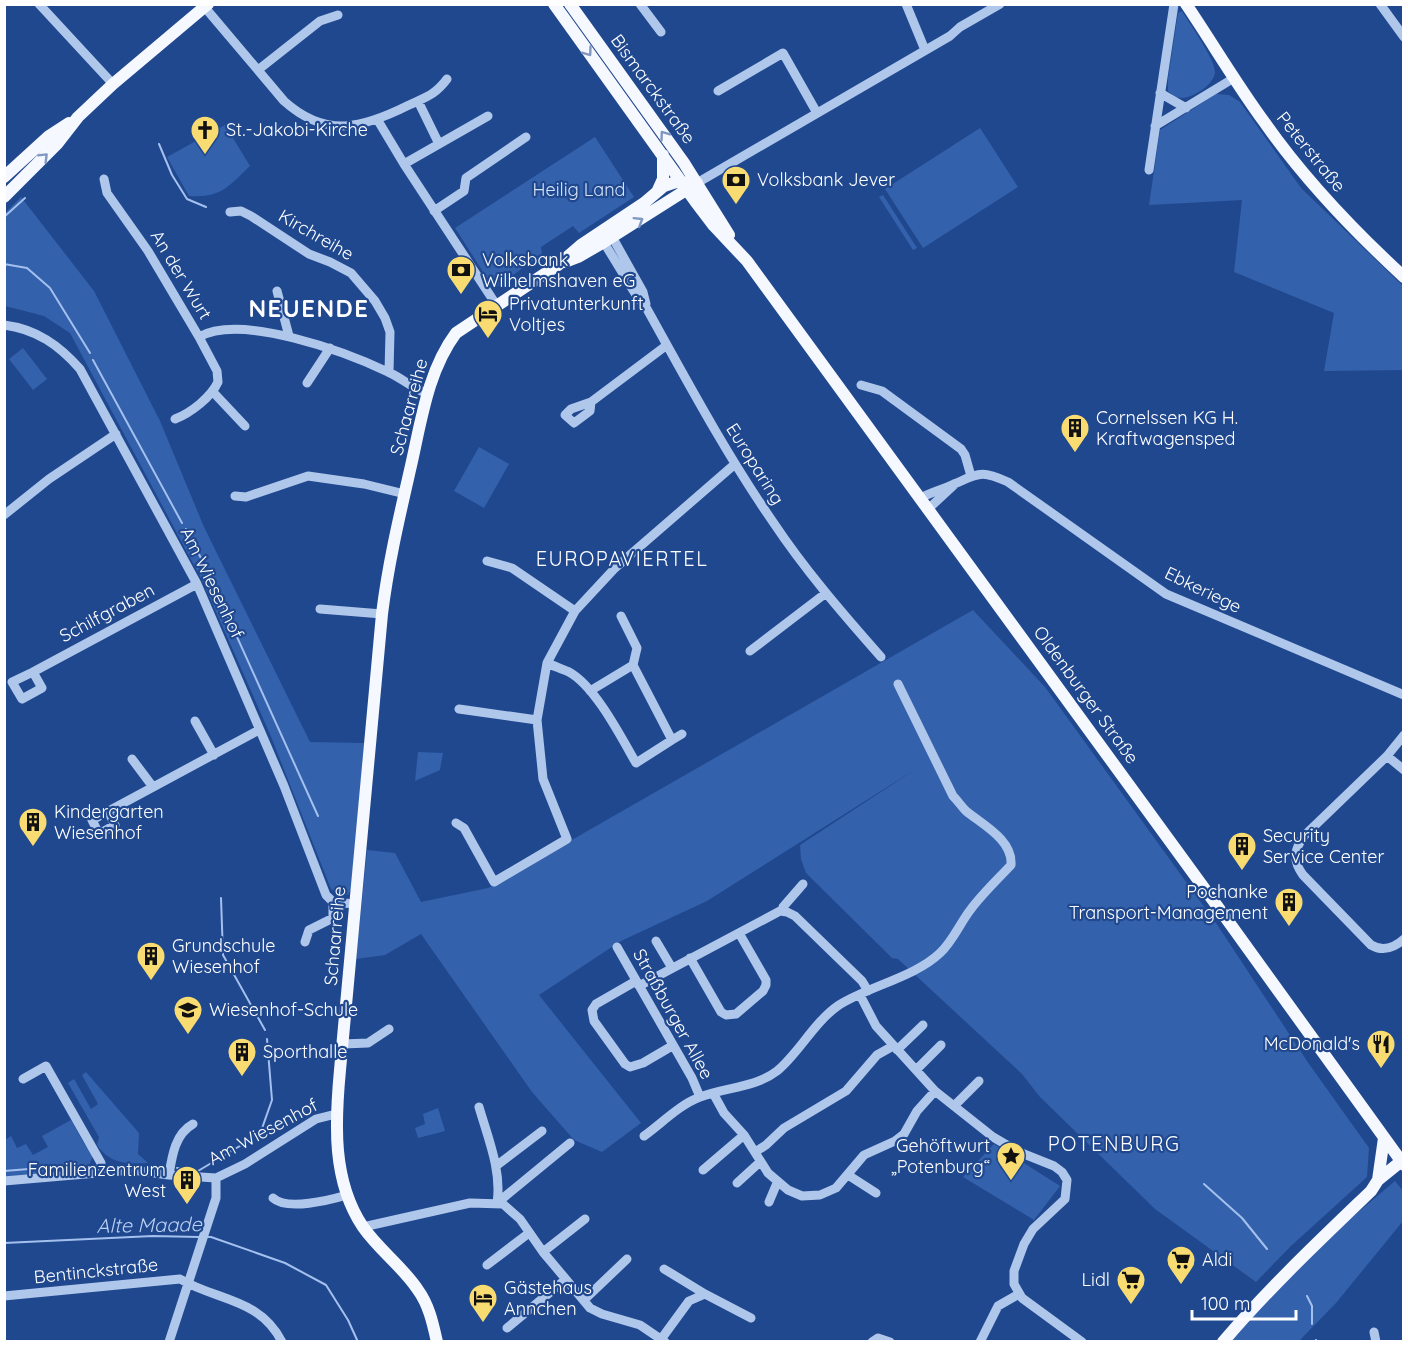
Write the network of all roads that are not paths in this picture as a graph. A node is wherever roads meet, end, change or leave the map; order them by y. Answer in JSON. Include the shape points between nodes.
{"nodes":[{"id":1,"x":39,"y":4,"type":"edge"},
{"id":2,"x":554,"y":4,"type":"edge"},
{"id":3,"x":570,"y":4,"type":"edge"},
{"id":4,"x":640,"y":4,"type":"edge"},
{"id":5,"x":906,"y":4,"type":"edge"},
{"id":6,"x":1000,"y":4,"type":"edge"},
{"id":7,"x":1174,"y":4,"type":"edge"},
{"id":8,"x":1186,"y":4,"type":"edge"},
{"id":9,"x":1193,"y":4,"type":"edge"},
{"id":10,"x":1380,"y":4,"type":"edge"},
{"id":11,"x":205,"y":5,"type":"edge"},
{"id":12,"x":338,"y":15,"type":"dead end"},
{"id":13,"x":661,"y":32,"type":"dead end"},
{"id":14,"x":66,"y":34,"type":"junction"},
{"id":15,"x":1207,"y":36,"type":"junction"},
{"id":16,"x":1404,"y":37,"type":"edge"},
{"id":17,"x":66,"y":46,"type":"dead end"},
{"id":18,"x":925,"y":50,"type":"junction"},
{"id":19,"x":258,"y":70,"type":"junction"},
{"id":20,"x":1234,"y":78,"type":"junction"},
{"id":21,"x":447,"y":79,"type":"dead end"},
{"id":22,"x":113,"y":84,"type":"junction"},
{"id":23,"x":718,"y":92,"type":"dead end"},
{"id":24,"x":1160,"y":93,"type":"junction"},
{"id":25,"x":418,"y":101,"type":"junction"},
{"id":26,"x":1186,"y":108,"type":"junction"},
{"id":27,"x":817,"y":113,"type":"junction"},
{"id":28,"x":488,"y":116,"type":"dead end"},
{"id":29,"x":78,"y":117,"type":"junction"},
{"id":30,"x":377,"y":119,"type":"junction"},
{"id":31,"x":1155,"y":126,"type":"junction"},
{"id":32,"x":526,"y":137,"type":"dead end"},
{"id":33,"x":439,"y":144,"type":"junction"},
{"id":34,"x":663,"y":155,"type":"junction"},
{"id":35,"x":404,"y":164,"type":"junction"},
{"id":36,"x":1149,"y":170,"type":"dead end"},
{"id":37,"x":4,"y":177,"type":"edge"},
{"id":38,"x":104,"y":179,"type":"dead end"},
{"id":39,"x":689,"y":184,"type":"junction"},
{"id":40,"x":658,"y":190,"type":"junction"},
{"id":41,"x":6,"y":194,"type":"edge"},
{"id":42,"x":434,"y":211,"type":"junction"},
{"id":43,"x":230,"y":212,"type":"dead end"},
{"id":44,"x":606,"y":235,"type":"junction"},
{"id":45,"x":1404,"y":277,"type":"edge"},
{"id":46,"x":277,"y":291,"type":"dead end"},
{"id":47,"x":497,"y":306,"type":"junction"},
{"id":48,"x":4,"y":325,"type":"edge"},
{"id":49,"x":289,"y":336,"type":"junction"},
{"id":50,"x":199,"y":337,"type":"junction"},
{"id":51,"x":667,"y":345,"type":"junction"},
{"id":52,"x":330,"y":348,"type":"junction"},
{"id":53,"x":389,"y":372,"type":"junction"},
{"id":54,"x":308,"y":383,"type":"dead end"},
{"id":55,"x":861,"y":385,"type":"dead end"},
{"id":56,"x":213,"y":392,"type":"junction"},
{"id":57,"x":428,"y":394,"type":"junction"},
{"id":58,"x":591,"y":402,"type":"dead end"},
{"id":59,"x":175,"y":419,"type":"dead end"},
{"id":60,"x":245,"y":426,"type":"dead end"},
{"id":61,"x":116,"y":434,"type":"junction"},
{"id":62,"x":735,"y":464,"type":"junction"},
{"id":63,"x":971,"y":476,"type":"junction"},
{"id":64,"x":955,"y":484,"type":"junction"},
{"id":65,"x":405,"y":494,"type":"junction"},
{"id":66,"x":235,"y":496,"type":"dead end"},
{"id":67,"x":919,"y":499,"type":"junction"},
{"id":68,"x":927,"y":510,"type":"junction"},
{"id":69,"x":4,"y":515,"type":"edge"},
{"id":70,"x":487,"y":561,"type":"dead end"},
{"id":71,"x":197,"y":584,"type":"junction"},
{"id":72,"x":826,"y":593,"type":"junction"},
{"id":73,"x":320,"y":609,"type":"dead end"},
{"id":74,"x":575,"y":610,"type":"junction"},
{"id":75,"x":382,"y":614,"type":"junction"},
{"id":76,"x":621,"y":616,"type":"dead end"},
{"id":77,"x":750,"y":651,"type":"dead end"},
{"id":78,"x":881,"y":657,"type":"dead end"},
{"id":79,"x":547,"y":663,"type":"junction"},
{"id":80,"x":633,"y":665,"type":"junction"},
{"id":81,"x":33,"y":672,"type":"dead end"},
{"id":82,"x":898,"y":684,"type":"dead end"},
{"id":83,"x":590,"y":691,"type":"junction"},
{"id":84,"x":1404,"y":695,"type":"edge"},
{"id":85,"x":459,"y":709,"type":"dead end"},
{"id":86,"x":537,"y":720,"type":"junction"},
{"id":87,"x":195,"y":722,"type":"dead end"},
{"id":88,"x":260,"y":730,"type":"junction"},
{"id":89,"x":682,"y":734,"type":"dead end"},
{"id":90,"x":1404,"y":735,"type":"edge"},
{"id":91,"x":672,"y":740,"type":"junction"},
{"id":92,"x":214,"y":755,"type":"junction"},
{"id":93,"x":1387,"y":756,"type":"junction"},
{"id":94,"x":132,"y":759,"type":"dead end"},
{"id":95,"x":1404,"y":770,"type":"edge"},
{"id":96,"x":153,"y":787,"type":"junction"},
{"id":97,"x":108,"y":812,"type":"dead end"},
{"id":98,"x":456,"y":824,"type":"dead end"},
{"id":99,"x":803,"y":884,"type":"dead end"},
{"id":100,"x":333,"y":902,"type":"junction"},
{"id":101,"x":355,"y":904,"type":"junction"},
{"id":102,"x":782,"y":911,"type":"junction"},
{"id":103,"x":739,"y":933,"type":"junction"},
{"id":104,"x":1404,"y":939,"type":"edge"},
{"id":105,"x":656,"y":940,"type":"dead end"},
{"id":106,"x":305,"y":942,"type":"dead end"},
{"id":107,"x":617,"y":947,"type":"dead end"},
{"id":108,"x":690,"y":958,"type":"junction"},
{"id":109,"x":672,"y":968,"type":"junction"},
{"id":110,"x":637,"y":983,"type":"junction"},
{"id":111,"x":864,"y":993,"type":"junction"},
{"id":112,"x":922,"y":1025,"type":"dead end"},
{"id":113,"x":389,"y":1029,"type":"dead end"},
{"id":114,"x":343,"y":1044,"type":"junction"},
{"id":115,"x":941,"y":1045,"type":"dead end"},
{"id":116,"x":672,"y":1046,"type":"junction"},
{"id":117,"x":895,"y":1048,"type":"junction"},
{"id":118,"x":916,"y":1070,"type":"junction"},
{"id":119,"x":23,"y":1079,"type":"dead end"},
{"id":120,"x":979,"y":1081,"type":"dead end"},
{"id":121,"x":935,"y":1091,"type":"junction"},
{"id":122,"x":713,"y":1093,"type":"junction"},
{"id":123,"x":700,"y":1097,"type":"junction"},
{"id":124,"x":954,"y":1106,"type":"junction"},
{"id":125,"x":479,"y":1107,"type":"dead end"},
{"id":126,"x":336,"y":1114,"type":"junction"},
{"id":127,"x":193,"y":1124,"type":"dead end"},
{"id":128,"x":542,"y":1131,"type":"dead end"},
{"id":129,"x":744,"y":1135,"type":"junction"},
{"id":130,"x":644,"y":1136,"type":"dead end"},
{"id":131,"x":1384,"y":1138,"type":"junction"},
{"id":132,"x":570,"y":1143,"type":"dead end"},
{"id":133,"x":755,"y":1152,"type":"junction"},
{"id":134,"x":760,"y":1162,"type":"junction"},
{"id":135,"x":1403,"y":1164,"type":"edge"},
{"id":136,"x":496,"y":1166,"type":"junction"},
{"id":137,"x":703,"y":1170,"type":"dead end"},
{"id":138,"x":101,"y":1172,"type":"junction"},
{"id":139,"x":169,"y":1175,"type":"junction"},
{"id":140,"x":848,"y":1175,"type":"junction"},
{"id":141,"x":216,"y":1178,"type":"junction"},
{"id":142,"x":4,"y":1181,"type":"edge"},
{"id":143,"x":737,"y":1183,"type":"dead end"},
{"id":144,"x":777,"y":1183,"type":"junction"},
{"id":145,"x":1374,"y":1186,"type":"junction"},
{"id":146,"x":876,"y":1193,"type":"dead end"},
{"id":147,"x":347,"y":1195,"type":"junction"},
{"id":148,"x":273,"y":1198,"type":"dead end"},
{"id":149,"x":769,"y":1202,"type":"dead end"},
{"id":150,"x":497,"y":1203,"type":"junction"},
{"id":151,"x":585,"y":1219,"type":"dead end"},
{"id":152,"x":363,"y":1227,"type":"junction"},
{"id":153,"x":530,"y":1233,"type":"junction"},
{"id":154,"x":543,"y":1252,"type":"junction"},
{"id":155,"x":627,"y":1259,"type":"dead end"},
{"id":156,"x":487,"y":1265,"type":"dead end"},
{"id":157,"x":664,"y":1269,"type":"dead end"},
{"id":158,"x":565,"y":1280,"type":"junction"},
{"id":159,"x":189,"y":1284,"type":"junction"},
{"id":160,"x":705,"y":1294,"type":"junction"},
{"id":161,"x":1019,"y":1294,"type":"junction"},
{"id":162,"x":4,"y":1296,"type":"edge"},
{"id":163,"x":584,"y":1300,"type":"junction"},
{"id":164,"x":751,"y":1318,"type":"dead end"},
{"id":165,"x":507,"y":1328,"type":"dead end"},
{"id":166,"x":169,"y":1341,"type":"edge"},
{"id":167,"x":282,"y":1341,"type":"edge"},
{"id":168,"x":437,"y":1341,"type":"edge"},
{"id":169,"x":662,"y":1341,"type":"edge"},
{"id":170,"x":872,"y":1341,"type":"edge"},
{"id":171,"x":890,"y":1341,"type":"edge"},
{"id":172,"x":980,"y":1341,"type":"edge"},
{"id":173,"x":1082,"y":1341,"type":"edge"},
{"id":174,"x":1223,"y":1341,"type":"edge"}],
"edges":[{"from":1,"to":14,"type":"street"},
{"from":2,"to":34,"type":"main road","name":"Bismarckstraße","one_way":true},
{"from":39,"to":3,"type":"main road","name":"Bismarckstraße","one_way":true},
{"from":4,"to":13,"type":"street"},
{"from":5,"to":18,"type":"street"},
{"from":6,"to":18,"type":"street"},
{"from":7,"to":24,"type":"street"},
{"from":8,"to":15,"type":"main road","name":"Peterstraße"},
{"from":9,"to":15,"type":"main road","name":"Peterstraße"},
{"from":10,"to":16,"type":"street"},
{"from":11,"to":19,"type":"street"},
{"from":11,"to":22,"type":"main road"},
{"from":12,"to":19,"type":"street","via":[[320,21]]},
{"from":14,"to":17,"type":"street"},
{"from":14,"to":22,"type":"street"},
{"from":15,"to":20,"type":"main road","name":"Peterstraße"},
{"from":18,"to":27,"type":"street"},
{"from":19,"to":30,"type":"street","via":[[284,102],[317,123],[344,127]]},
{"from":20,"to":26,"type":"street"},
{"from":20,"to":45,"type":"main road","name":"Peterstraße","via":[[1317,189]]},
{"from":21,"to":25,"type":"street","via":[[438,91]]},
{"from":22,"to":29,"type":"main road"},
{"from":23,"to":27,"type":"street","via":[[783,53]]},
{"from":24,"to":26,"type":"street"},
{"from":24,"to":31,"type":"street"},
{"from":25,"to":30,"type":"street"},
{"from":25,"to":33,"type":"street"},
{"from":26,"to":31,"type":"street"},
{"from":27,"to":39,"type":"street","via":[[807,115],[786,131]]},
{"from":28,"to":33,"type":"street"},
{"from":29,"to":37,"type":"main road","via":[[49,136]]},
{"from":41,"to":29,"type":"main road","one_way":true,"via":[[57,144]]},
{"from":30,"to":35,"type":"street"},
{"from":31,"to":36,"type":"street"},
{"from":32,"to":42,"type":"street","via":[[466,178],[464,191]]},
{"from":33,"to":35,"type":"street"},
{"from":34,"to":39,"type":"main road","name":"Bismarckstraße"},
{"from":34,"to":40,"type":"main road","via":[[663,179]]},
{"from":35,"to":42,"type":"street"},
{"from":38,"to":50,"type":"street","name":"An der Wurt","via":[[107,193],[148,251]]},
{"from":39,"to":40,"type":"main road","via":[[670,183]]},
{"from":44,"to":39,"type":"main road","name":"Schaarreihe","one_way":true},
{"from":39,"to":67,"type":"main road","name":"Oldenburger Straße"},
{"from":40,"to":44,"type":"main road","name":"Schaarreihe"},
{"from":42,"to":47,"type":"street"},
{"from":43,"to":53,"type":"street","name":"Kirchreihe","via":[[251,216],[309,254],[351,273],[385,318],[390,332]]},
{"from":44,"to":47,"type":"main road","name":"Schaarreihe","via":[[578,257],[558,265]]},
{"from":44,"to":51,"type":"street","name":"Europaring"},
{"from":46,"to":49,"type":"street"},
{"from":47,"to":57,"type":"main road","name":"Schaarreihe","via":[[456,333],[436,367]]},
{"from":48,"to":61,"type":"street","name":"Am Wiesenhof","via":[[32,331],[65,352],[80,369]]},
{"from":49,"to":50,"type":"street","via":[[236,330],[209,331]]},
{"from":49,"to":52,"type":"street"},
{"from":50,"to":56,"type":"street","name":"An der Wurt","via":[[218,376]]},
{"from":51,"to":58,"type":"street"},
{"from":51,"to":62,"type":"street","name":"Europaring"},
{"from":52,"to":53,"type":"street"},
{"from":52,"to":54,"type":"street"},
{"from":53,"to":57,"type":"street"},
{"from":55,"to":63,"type":"street","via":[[882,392],[961,449]]},
{"from":56,"to":59,"type":"street","via":[[185,416]]},
{"from":56,"to":60,"type":"street"},
{"from":57,"to":65,"type":"main road","name":"Schaarreihe"},
{"from":61,"to":69,"type":"street"},
{"from":61,"to":71,"type":"street","name":"Am Wiesenhof"},
{"from":62,"to":72,"type":"street","name":"Europaring"},
{"from":62,"to":74,"type":"street","via":[[615,568]]},
{"from":63,"to":64,"type":"street"},
{"from":63,"to":84,"type":"street","name":"Ebkeriege","via":[[984,474],[1008,482],[1167,594]]},
{"from":64,"to":67,"type":"street"},
{"from":64,"to":68,"type":"street"},
{"from":65,"to":66,"type":"street","via":[[308,476],[246,497]]},
{"from":65,"to":75,"type":"main road","name":"Schaarreihe"},
{"from":67,"to":68,"type":"main road","name":"Oldenburger Straße"},
{"from":68,"to":131,"type":"main road","name":"Oldenburger Straße"},
{"from":70,"to":74,"type":"street","via":[[512,568]]},
{"from":71,"to":81,"type":"street","name":"Schilfgraben"},
{"from":71,"to":88,"type":"street","name":"Am Wiesenhof"},
{"from":72,"to":77,"type":"street"},
{"from":72,"to":78,"type":"street","name":"Europaring"},
{"from":73,"to":75,"type":"street"},
{"from":74,"to":79,"type":"street"},
{"from":75,"to":101,"type":"main road","name":"Schaarreihe"},
{"from":76,"to":80,"type":"street","via":[[637,648]]},
{"from":79,"to":83,"type":"street","via":[[571,673]]},
{"from":79,"to":86,"type":"street"},
{"from":80,"to":83,"type":"street"},
{"from":80,"to":91,"type":"street"},
{"from":82,"to":111,"type":"street","via":[[953,796],[998,837],[1012,857],[1011,865],[973,907],[939,955]]},
{"from":83,"to":91,"type":"street","via":[[636,763]]},
{"from":85,"to":86,"type":"street"},
{"from":86,"to":98,"type":"street","via":[[543,779],[567,839],[494,882],[464,828]]},
{"from":87,"to":92,"type":"street"},
{"from":88,"to":92,"type":"street"},
{"from":88,"to":100,"type":"street","name":"Am Wiesenhof","via":[[326,895]]},
{"from":89,"to":91,"type":"street"},
{"from":90,"to":93,"type":"street"},
{"from":92,"to":96,"type":"street"},
{"from":93,"to":95,"type":"street"},
{"from":93,"to":104,"type":"street","via":[[1305,835],[1295,855],[1297,868],[1371,945],[1387,949]]},
{"from":94,"to":96,"type":"street"},
{"from":96,"to":97,"type":"street"},
{"from":99,"to":102,"type":"street"},
{"from":100,"to":101,"type":"street"},
{"from":100,"to":106,"type":"street","via":[[333,918],[309,930]]},
{"from":101,"to":114,"type":"main road","name":"Schaarreihe"},
{"from":102,"to":103,"type":"street"},
{"from":102,"to":111,"type":"street","via":[[795,916],[862,981]]},
{"from":103,"to":108,"type":"street"},
{"from":103,"to":108,"type":"street","via":[[766,985],[736,1014],[721,1012]]},
{"from":105,"to":109,"type":"street"},
{"from":107,"to":110,"type":"street","name":"Straßburger Allee"},
{"from":108,"to":109,"type":"street"},
{"from":109,"to":110,"type":"street"},
{"from":110,"to":116,"type":"street","name":"Straßburger Allee"},
{"from":110,"to":116,"type":"street","via":[[596,1004],[592,1010],[594,1021],[630,1067]]},
{"from":111,"to":117,"type":"street","via":[[876,1026]]},
{"from":111,"to":122,"type":"street","via":[[821,1021],[777,1071],[759,1081]]},
{"from":112,"to":117,"type":"street"},
{"from":113,"to":114,"type":"street","via":[[368,1042]]},
{"from":114,"to":126,"type":"main road","name":"Schaarreihe"},
{"from":115,"to":118,"type":"street"},
{"from":116,"to":123,"type":"street","name":"Straßburger Allee"},
{"from":117,"to":118,"type":"street"},
{"from":117,"to":133,"type":"street","via":[[877,1055],[846,1090],[784,1128]]},
{"from":118,"to":121,"type":"street"},
{"from":119,"to":138,"type":"street","via":[[46,1066],[101,1163]]},
{"from":120,"to":124,"type":"street"},
{"from":121,"to":124,"type":"street"},
{"from":121,"to":140,"type":"street","via":[[904,1134],[864,1155]]},
{"from":122,"to":123,"type":"street"},
{"from":122,"to":129,"type":"street","via":[[724,1113]]},
{"from":123,"to":130,"type":"street"},
{"from":124,"to":161,"type":"street","via":[[993,1137],[1054,1166],[1067,1180],[1065,1199],[1033,1229],[1024,1244],[1014,1271]]},
{"from":125,"to":136,"type":"street"},
{"from":126,"to":141,"type":"street","name":"Am Wiesenhof","via":[[316,1119]]},
{"from":126,"to":147,"type":"main road","name":"Schaarreihe"},
{"from":127,"to":139,"type":"street","via":[[184,1130],[172,1154]]},
{"from":128,"to":136,"type":"street"},
{"from":129,"to":133,"type":"street"},
{"from":129,"to":137,"type":"street"},
{"from":131,"to":135,"type":"main road","name":"Oldenburger Straße"},
{"from":131,"to":145,"type":"main road"},
{"from":132,"to":150,"type":"street"},
{"from":133,"to":134,"type":"street"},
{"from":134,"to":143,"type":"street"},
{"from":134,"to":144,"type":"street"},
{"from":135,"to":145,"type":"main road"},
{"from":136,"to":150,"type":"street"},
{"from":138,"to":139,"type":"street","name":"Am Wiesenhof","via":[[132,1170]]},
{"from":138,"to":142,"type":"street","name":"Am Wiesenhof"},
{"from":139,"to":141,"type":"street","name":"Am Wiesenhof"},
{"from":140,"to":144,"type":"street","via":[[836,1188],[820,1195],[802,1196]]},
{"from":140,"to":146,"type":"street"},
{"from":141,"to":159,"type":"street","via":[[216,1198]]},
{"from":144,"to":149,"type":"street"},
{"from":145,"to":174,"type":"main road"},
{"from":147,"to":148,"type":"street","via":[[309,1204],[277,1202]]},
{"from":147,"to":152,"type":"main road","name":"Schaarreihe"},
{"from":150,"to":152,"type":"street","via":[[470,1203]]},
{"from":150,"to":153,"type":"street","via":[[507,1207]]},
{"from":151,"to":154,"type":"street"},
{"from":152,"to":168,"type":"main road","name":"Schaarreihe","via":[[419,1290]]},
{"from":153,"to":154,"type":"street"},
{"from":153,"to":156,"type":"street"},
{"from":154,"to":158,"type":"street"},
{"from":155,"to":163,"type":"street"},
{"from":157,"to":160,"type":"street"},
{"from":158,"to":163,"type":"street"},
{"from":158,"to":165,"type":"street"},
{"from":159,"to":162,"type":"street","name":"Bentinckstraße","via":[[180,1279]]},
{"from":159,"to":166,"type":"street"},
{"from":159,"to":167,"type":"street","name":"Bentinckstraße","via":[[247,1305],[275,1329]]},
{"from":160,"to":164,"type":"street"},
{"from":160,"to":169,"type":"street","via":[[688,1301]]},
{"from":161,"to":172,"type":"street","via":[[998,1306]]},
{"from":161,"to":173,"type":"street"},
{"from":163,"to":169,"type":"street","via":[[590,1308],[640,1325]]},
{"from":170,"to":171,"type":"street"}]}
